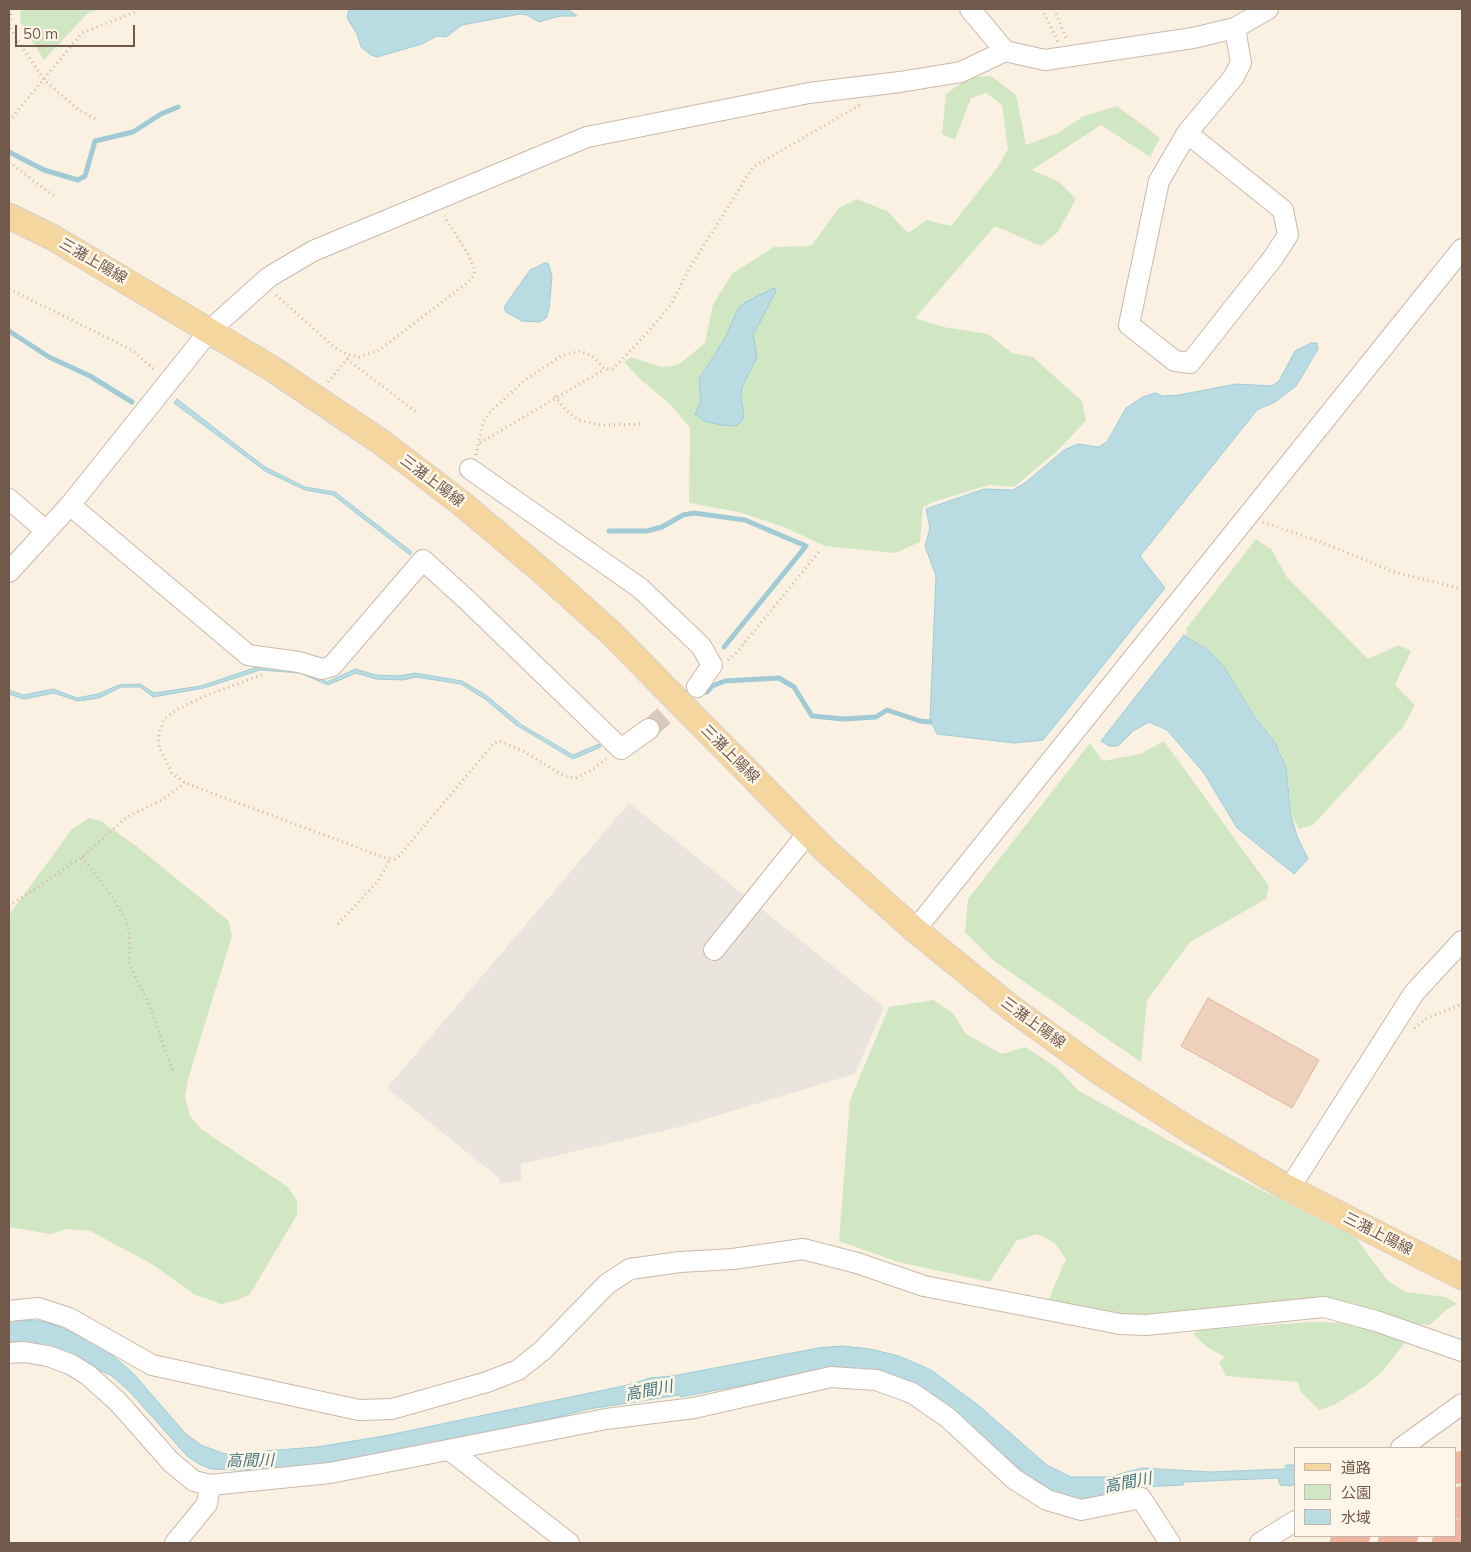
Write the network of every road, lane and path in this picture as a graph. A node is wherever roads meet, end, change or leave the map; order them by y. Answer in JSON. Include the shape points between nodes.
{"nodes":[{"id":1,"x":12,"y":9,"type":"edge"},
{"id":2,"x":970,"y":9,"type":"edge"},
{"id":3,"x":1042,"y":9,"type":"edge"},
{"id":4,"x":1054,"y":9,"type":"edge"},
{"id":5,"x":1268,"y":9,"type":"edge"},
{"id":6,"x":138,"y":11,"type":"dead end"},
{"id":7,"x":1235,"y":28,"type":"junction"},
{"id":8,"x":1005,"y":51,"type":"junction"},
{"id":9,"x":1071,"y":56,"type":"junction"},
{"id":10,"x":44,"y":80,"type":"junction"},
{"id":11,"x":865,"y":102,"type":"dead end"},
{"id":12,"x":97,"y":120,"type":"dead end"},
{"id":13,"x":9,"y":121,"type":"edge"},
{"id":14,"x":1187,"y":133,"type":"junction"},
{"id":15,"x":9,"y":162,"type":"edge"},
{"id":16,"x":54,"y":196,"type":"dead end"},
{"id":17,"x":435,"y":200,"type":"junction"},
{"id":18,"x":9,"y":216,"type":"edge"},
{"id":19,"x":1462,"y":249,"type":"edge"},
{"id":20,"x":263,"y":282,"type":"junction"},
{"id":21,"x":9,"y":289,"type":"edge"},
{"id":22,"x":210,"y":330,"type":"junction"},
{"id":23,"x":349,"y":357,"type":"junction"},
{"id":24,"x":605,"y":368,"type":"junction"},
{"id":25,"x":170,"y":382,"type":"junction"},
{"id":26,"x":328,"y":383,"type":"dead end"},
{"id":27,"x":556,"y":396,"type":"junction"},
{"id":28,"x":416,"y":412,"type":"dead end"},
{"id":29,"x":641,"y":424,"type":"dead end"},
{"id":30,"x":470,"y":469,"type":"dead end"},
{"id":31,"x":9,"y":499,"type":"edge"},
{"id":32,"x":70,"y":506,"type":"junction"},
{"id":33,"x":1248,"y":516,"type":"junction"},
{"id":34,"x":46,"y":531,"type":"junction"},
{"id":35,"x":819,"y":552,"type":"dead end"},
{"id":36,"x":9,"y":572,"type":"edge"},
{"id":37,"x":1462,"y":589,"type":"edge"},
{"id":38,"x":712,"y":665,"type":"junction"},
{"id":39,"x":263,"y":674,"type":"dead end"},
{"id":40,"x":697,"y":687,"type":"tunnel mouth"},
{"id":41,"x":649,"y":729,"type":"tunnel mouth"},
{"id":42,"x":621,"y":749,"type":"junction"},
{"id":43,"x":185,"y":783,"type":"junction"},
{"id":44,"x":808,"y":833,"type":"junction"},
{"id":45,"x":82,"y":856,"type":"junction"},
{"id":46,"x":391,"y":858,"type":"junction"},
{"id":47,"x":9,"y":906,"type":"edge"},
{"id":48,"x":338,"y":924,"type":"dead end"},
{"id":49,"x":915,"y":930,"type":"junction"},
{"id":50,"x":1462,"y":941,"type":"edge"},
{"id":51,"x":714,"y":950,"type":"dead end"},
{"id":52,"x":1462,"y":1004,"type":"edge"},
{"id":53,"x":1384,"y":1039,"type":"junction"},
{"id":54,"x":173,"y":1072,"type":"dead end"},
{"id":55,"x":1289,"y":1189,"type":"junction"},
{"id":56,"x":1462,"y":1277,"type":"edge"},
{"id":57,"x":9,"y":1311,"type":"edge"},
{"id":58,"x":1462,"y":1350,"type":"edge"},
{"id":59,"x":9,"y":1353,"type":"edge"},
{"id":60,"x":1462,"y":1404,"type":"edge"},
{"id":61,"x":1402,"y":1447,"type":"edge"},
{"id":62,"x":451,"y":1451,"type":"junction"},
{"id":63,"x":210,"y":1485,"type":"junction"},
{"id":64,"x":1294,"y":1522,"type":"edge"},
{"id":65,"x":175,"y":1543,"type":"edge"},
{"id":66,"x":569,"y":1543,"type":"edge"},
{"id":67,"x":1170,"y":1543,"type":"edge"},
{"id":68,"x":1260,"y":1543,"type":"edge"}],
"edges":[{"from":1,"to":10,"type":"path","via":[[9,27]]},
{"from":2,"to":8,"type":"street"},
{"from":3,"to":9,"type":"path"},
{"from":4,"to":9,"type":"path"},
{"from":5,"to":7,"type":"street"},
{"from":6,"to":10,"type":"path","via":[[82,33]]},
{"from":7,"to":9,"type":"street","via":[[1193,38]]},
{"from":7,"to":14,"type":"street","via":[[1240,63],[1232,78]]},
{"from":8,"to":9,"type":"street","via":[[1045,60]]},
{"from":8,"to":17,"type":"street","via":[[961,72],[809,92],[587,137]]},
{"from":10,"to":12,"type":"path","via":[[79,110]]},
{"from":10,"to":13,"type":"path"},
{"from":11,"to":24,"type":"path","via":[[753,167],[689,269],[672,303],[613,369]]},
{"from":14,"to":14,"type":"street","via":[[1159,181],[1129,325],[1175,361],[1190,363],[1288,235],[1283,210]]},
{"from":15,"to":16,"type":"path"},
{"from":17,"to":20,"type":"street","via":[[313,251]]},
{"from":17,"to":23,"type":"path","via":[[468,254],[475,270],[472,279],[378,351]]},
{"from":18,"to":22,"type":"main road","name":"三潴上陽線","via":[[52,237]]},
{"from":19,"to":33,"type":"street"},
{"from":20,"to":22,"type":"street"},
{"from":20,"to":23,"type":"path","via":[[297,316]]},
{"from":21,"to":25,"type":"path","via":[[132,350]]},
{"from":22,"to":25,"type":"street"},
{"from":22,"to":44,"type":"main road","name":"三潴上陽線","via":[[381,442],[461,503],[611,633]]},
{"from":23,"to":26,"type":"path"},
{"from":23,"to":28,"type":"path"},
{"from":24,"to":27,"type":"path"},
{"from":24,"to":27,"type":"path","via":[[592,356],[580,352],[561,356],[525,380],[491,411],[483,422],[479,443]]},
{"from":25,"to":32,"type":"street"},
{"from":27,"to":29,"type":"path","via":[[565,410],[578,420],[601,425]]},
{"from":30,"to":38,"type":"street","via":[[640,588],[701,646]]},
{"from":31,"to":34,"type":"street"},
{"from":32,"to":34,"type":"street"},
{"from":32,"to":42,"type":"street","via":[[248,654],[322,669],[332,666],[423,560]]},
{"from":33,"to":37,"type":"path","via":[[1394,572]]},
{"from":33,"to":49,"type":"street"},
{"from":34,"to":36,"type":"street"},
{"from":35,"to":38,"type":"path","via":[[737,652],[725,662]]},
{"from":38,"to":40,"type":"street"},
{"from":39,"to":43,"type":"path","via":[[207,695],[164,719],[159,747],[172,773]]},
{"from":41,"to":42,"type":"street"},
{"from":42,"to":46,"type":"path","via":[[576,778],[553,771],[525,752],[500,741],[494,743],[399,856]]},
{"from":43,"to":45,"type":"path","via":[[162,800],[127,817]]},
{"from":43,"to":46,"type":"path"},
{"from":44,"to":49,"type":"main road","name":"三潴上陽線"},
{"from":44,"to":51,"type":"street"},
{"from":45,"to":47,"type":"path"},
{"from":45,"to":54,"type":"path","via":[[125,919],[130,932],[131,968],[149,1004]]},
{"from":46,"to":48,"type":"path","via":[[378,881]]},
{"from":49,"to":55,"type":"main road","name":"三潴上陽線","via":[[1010,1007],[1104,1075]]},
{"from":50,"to":53,"type":"street","via":[[1414,993]]},
{"from":52,"to":53,"type":"path","via":[[1427,1018],[1408,1033]]},
{"from":53,"to":55,"type":"street"},
{"from":55,"to":56,"type":"main road","name":"三潴上陽線"},
{"from":57,"to":58,"type":"street","via":[[38,1308],[69,1318],[152,1365],[360,1410],[392,1409],[518,1370],[543,1350],[607,1284],[630,1269],[803,1249],[924,1286],[1120,1324],[1146,1325],[1324,1307]]},
{"from":59,"to":63,"type":"street","via":[[48,1356],[82,1371],[118,1402],[171,1462],[194,1481]]},
{"from":60,"to":61,"type":"street"},
{"from":62,"to":63,"type":"street","via":[[330,1473]]},
{"from":62,"to":66,"type":"street"},
{"from":62,"to":67,"type":"street","via":[[606,1419],[694,1408],[831,1378],[876,1380],[912,1393],[947,1416],[1014,1479],[1047,1500],[1081,1510],[1141,1498]]},
{"from":63,"to":65,"type":"street","via":[[207,1504]]},
{"from":64,"to":68,"type":"street"}]}
